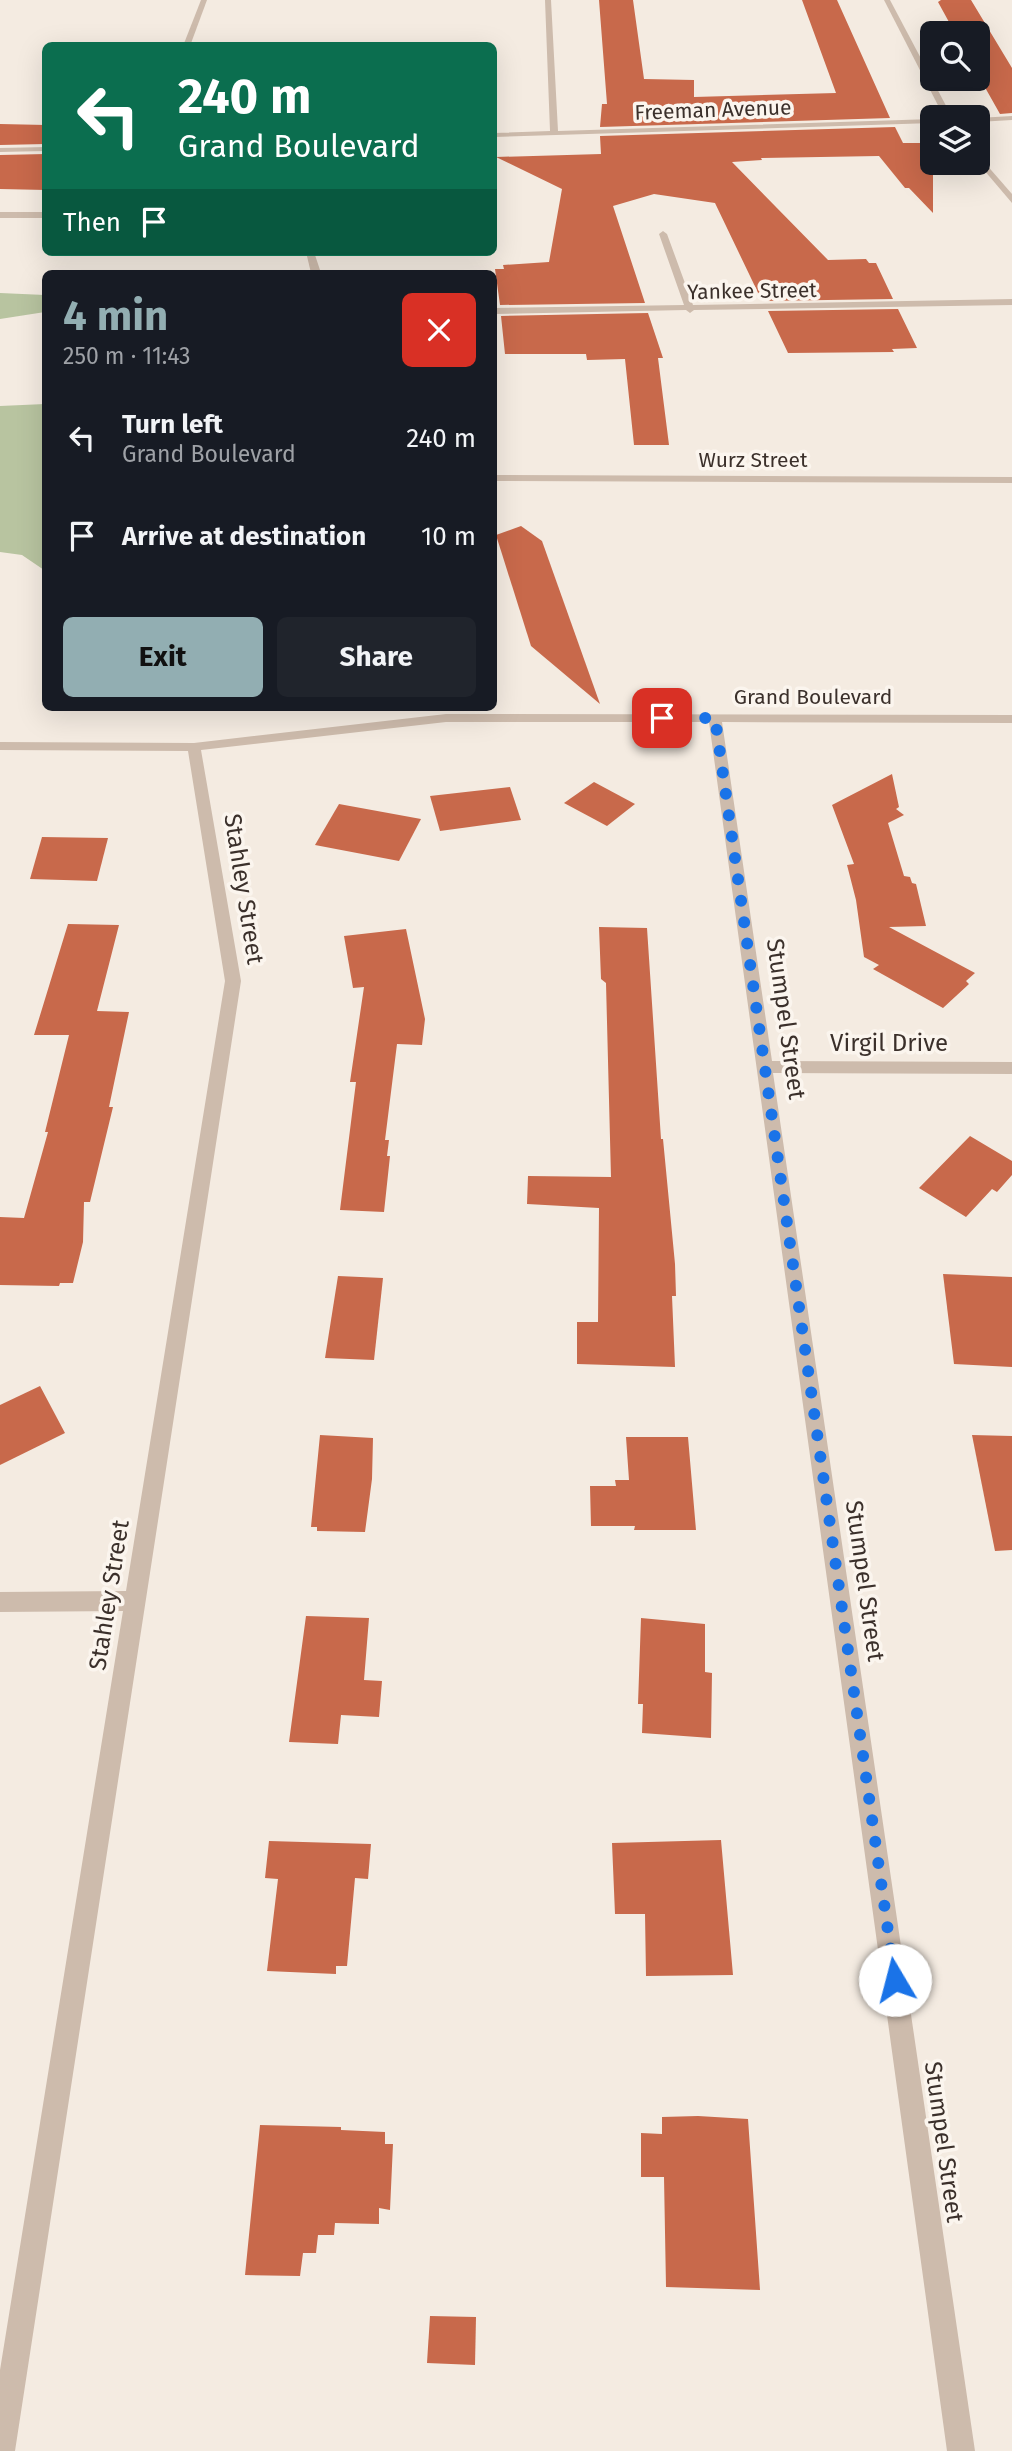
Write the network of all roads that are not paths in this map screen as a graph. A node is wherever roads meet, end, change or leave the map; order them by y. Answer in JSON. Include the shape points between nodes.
{"nodes":[{"id":1,"x":204,"y":0,"type":"edge"},
{"id":2,"x":548,"y":0,"type":"edge"},
{"id":3,"x":887,"y":0,"type":"edge"},
{"id":4,"x":188,"y":42,"type":"edge"},
{"id":5,"x":942,"y":105,"type":"edge"},
{"id":6,"x":1012,"y":118,"type":"edge"},
{"id":7,"x":990,"y":119,"type":"edge"},
{"id":8,"x":920,"y":121,"type":"edge"},
{"id":9,"x":554,"y":133,"type":"junction"},
{"id":10,"x":497,"y":135,"type":"edge"},
{"id":11,"x":42,"y":149,"type":"edge"},
{"id":12,"x":0,"y":150,"type":"edge"},
{"id":13,"x":990,"y":172,"type":"edge"},
{"id":14,"x":1012,"y":200,"type":"edge"},
{"id":15,"x":0,"y":215,"type":"edge"},
{"id":16,"x":42,"y":215,"type":"edge"},
{"id":17,"x":663,"y":234,"type":"dead end"},
{"id":18,"x":1012,"y":302,"type":"edge"},
{"id":19,"x":690,"y":310,"type":"junction"},
{"id":20,"x":497,"y":311,"type":"edge"},
{"id":21,"x":497,"y":478,"type":"edge"},
{"id":22,"x":1012,"y":480,"type":"edge"},
{"id":23,"x":444,"y":713,"type":"edge"},
{"id":24,"x":715,"y":718,"type":"junction"},
{"id":25,"x":1012,"y":719,"type":"edge"},
{"id":26,"x":0,"y":746,"type":"edge"},
{"id":27,"x":194,"y":747,"type":"junction"},
{"id":28,"x":767,"y":1067,"type":"junction"},
{"id":29,"x":1012,"y":1068,"type":"edge"},
{"id":30,"x":135,"y":1601,"type":"junction"},
{"id":31,"x":0,"y":1602,"type":"edge"},
{"id":32,"x":1,"y":2451,"type":"edge"},
{"id":33,"x":961,"y":2451,"type":"edge"}],
"edges":[{"from":1,"to":4,"type":"street"},
{"from":2,"to":9,"type":"street"},
{"from":3,"to":5,"type":"street"},
{"from":6,"to":7,"type":"street"},
{"from":8,"to":9,"type":"street","name":"Freeman Avenue"},
{"from":9,"to":10,"type":"street","name":"Freeman Avenue"},
{"from":11,"to":12,"type":"street"},
{"from":13,"to":14,"type":"street"},
{"from":15,"to":16,"type":"street"},
{"from":17,"to":19,"type":"street"},
{"from":18,"to":19,"type":"street","name":"Yankee Street"},
{"from":19,"to":20,"type":"street","name":"Yankee Street"},
{"from":21,"to":22,"type":"street","name":"Wurz Street"},
{"from":23,"to":24,"type":"street","name":"Grand Boulevard"},
{"from":23,"to":27,"type":"street","name":"Grand Boulevard"},
{"from":24,"to":25,"type":"street","name":"Grand Boulevard"},
{"from":24,"to":28,"type":"street","name":"Stumpel Street"},
{"from":26,"to":27,"type":"street"},
{"from":27,"to":30,"type":"street","name":"Stahley Street","via":[[233,981]]},
{"from":28,"to":29,"type":"street","name":"Virgil Drive"},
{"from":28,"to":33,"type":"street","name":"Stumpel Street"},
{"from":30,"to":31,"type":"street"},
{"from":30,"to":32,"type":"street","name":"Stahley Street"}]}
